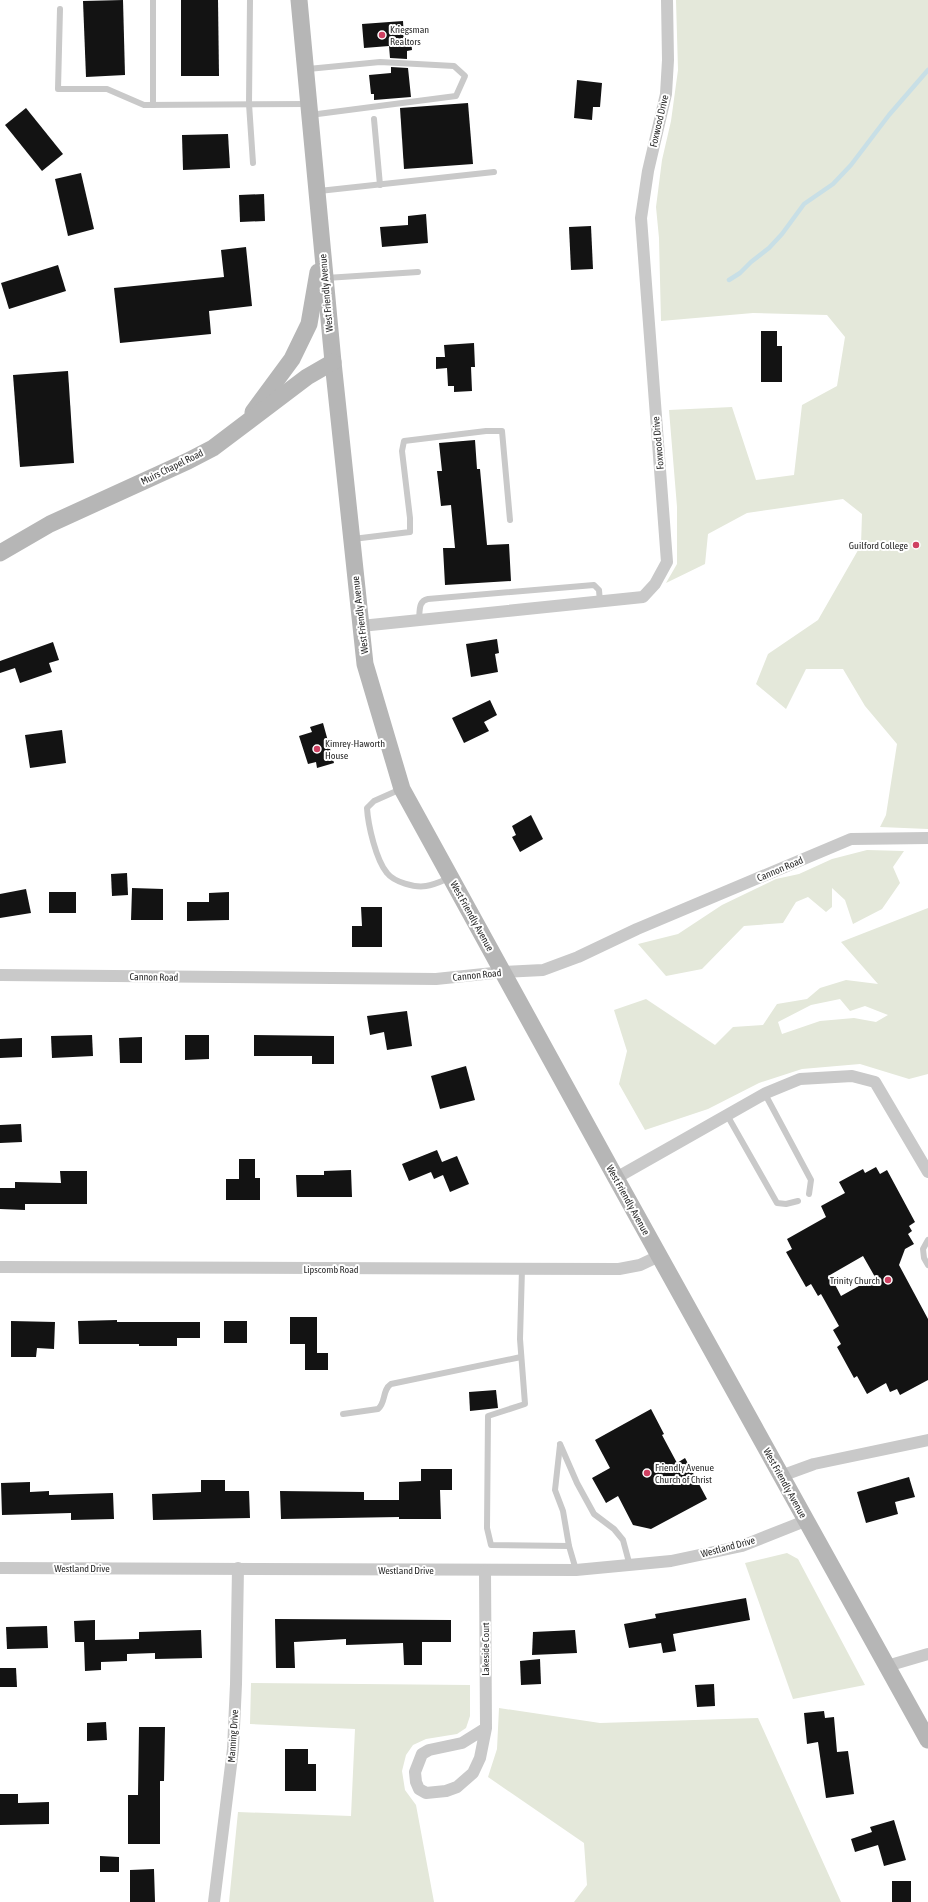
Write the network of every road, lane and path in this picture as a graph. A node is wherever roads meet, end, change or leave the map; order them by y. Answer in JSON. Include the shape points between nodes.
{"nodes":[{"id":1,"x":153,"y":0,"type":"edge"},
{"id":2,"x":250,"y":0,"type":"edge"},
{"id":3,"x":299,"y":0,"type":"edge"},
{"id":4,"x":667,"y":0,"type":"edge"},
{"id":5,"x":60,"y":9,"type":"dead end"},
{"id":6,"x":306,"y":70,"type":"junction"},
{"id":7,"x":249,"y":104,"type":"junction"},
{"id":8,"x":153,"y":105,"type":"junction"},
{"id":9,"x":309,"y":110,"type":"junction"},
{"id":10,"x":374,"y":119,"type":"dead end"},
{"id":11,"x":253,"y":163,"type":"dead end"},
{"id":12,"x":494,"y":172,"type":"dead end"},
{"id":13,"x":380,"y":185,"type":"junction"},
{"id":14,"x":317,"y":192,"type":"junction"},
{"id":15,"x":322,"y":248,"type":"junction"},
{"id":16,"x":418,"y":272,"type":"dead end"},
{"id":17,"x":325,"y":278,"type":"junction"},
{"id":18,"x":333,"y":362,"type":"junction"},
{"id":19,"x":242,"y":427,"type":"junction"},
{"id":20,"x":510,"y":520,"type":"dead end"},
{"id":21,"x":351,"y":539,"type":"junction"},
{"id":22,"x":0,"y":553,"type":"edge"},
{"id":23,"x":600,"y":602,"type":"junction"},
{"id":24,"x":419,"y":620,"type":"junction"},
{"id":25,"x":361,"y":626,"type":"junction"},
{"id":26,"x":402,"y":789,"type":"junction"},
{"id":27,"x":928,"y":838,"type":"edge"},
{"id":28,"x":451,"y":878,"type":"junction"},
{"id":29,"x":503,"y":972,"type":"junction"},
{"id":30,"x":0,"y":975,"type":"edge"},
{"id":31,"x":765,"y":1094,"type":"junction"},
{"id":32,"x":727,"y":1116,"type":"junction"},
{"id":33,"x":928,"y":1172,"type":"edge"},
{"id":34,"x":616,"y":1178,"type":"junction"},
{"id":35,"x":809,"y":1194,"type":"dead end"},
{"id":36,"x":798,"y":1201,"type":"dead end"},
{"id":37,"x":928,"y":1240,"type":"edge"},
{"id":38,"x":659,"y":1256,"type":"junction"},
{"id":39,"x":928,"y":1265,"type":"edge"},
{"id":40,"x":0,"y":1267,"type":"edge"},
{"id":41,"x":522,"y":1269,"type":"junction"},
{"id":42,"x":521,"y":1357,"type":"junction"},
{"id":43,"x":343,"y":1414,"type":"dead end"},
{"id":44,"x":928,"y":1440,"type":"edge"},
{"id":45,"x":781,"y":1476,"type":"junction"},
{"id":46,"x":805,"y":1521,"type":"junction"},
{"id":47,"x":569,"y":1546,"type":"junction"},
{"id":48,"x":630,"y":1566,"type":"junction"},
{"id":49,"x":0,"y":1568,"type":"edge"},
{"id":50,"x":238,"y":1568,"type":"junction"},
{"id":51,"x":576,"y":1570,"type":"junction"},
{"id":52,"x":486,"y":1571,"type":"junction"},
{"id":53,"x":928,"y":1654,"type":"edge"},
{"id":54,"x":887,"y":1666,"type":"junction"},
{"id":55,"x":486,"y":1728,"type":"junction"},
{"id":56,"x":928,"y":1740,"type":"edge"},
{"id":57,"x":214,"y":1902,"type":"edge"}],
"edges":[{"from":1,"to":8,"type":"lane"},
{"from":2,"to":7,"type":"lane"},
{"from":3,"to":6,"type":"main road","name":"West Friendly Avenue"},
{"from":4,"to":23,"type":"street","name":"Foxwood Drive","via":[[666,94],[648,171],[641,218],[667,562],[655,584],[643,597]]},
{"from":5,"to":8,"type":"lane","via":[[58,89],[107,89],[144,105]]},
{"from":6,"to":9,"type":"main road","name":"West Friendly Avenue"},
{"from":6,"to":9,"type":"lane","via":[[380,62],[454,66],[465,76],[456,96]]},
{"from":7,"to":8,"type":"lane"},
{"from":7,"to":9,"type":"lane"},
{"from":7,"to":11,"type":"lane"},
{"from":9,"to":14,"type":"main road","name":"West Friendly Avenue"},
{"from":10,"to":13,"type":"lane"},
{"from":12,"to":13,"type":"lane"},
{"from":13,"to":14,"type":"lane"},
{"from":14,"to":15,"type":"main road","name":"West Friendly Avenue"},
{"from":15,"to":17,"type":"main road","name":"West Friendly Avenue"},
{"from":15,"to":19,"type":"main road","via":[[309,324],[292,359]]},
{"from":16,"to":17,"type":"lane"},
{"from":17,"to":18,"type":"main road","name":"West Friendly Avenue"},
{"from":18,"to":19,"type":"main road","name":"Muirs Chapel Road","via":[[307,377]]},
{"from":18,"to":21,"type":"main road","name":"West Friendly Avenue"},
{"from":19,"to":22,"type":"main road","name":"Muirs Chapel Road","via":[[213,448],[50,524]]},
{"from":20,"to":21,"type":"lane","via":[[502,432],[486,431],[404,441],[402,451],[410,532]]},
{"from":21,"to":25,"type":"main road","name":"West Friendly Avenue"},
{"from":23,"to":24,"type":"street","name":"Foxwood Drive"},
{"from":23,"to":24,"type":"lane","via":[[599,590],[594,585],[428,599],[420,604]]},
{"from":24,"to":25,"type":"street","name":"Foxwood Drive"},
{"from":25,"to":26,"type":"main road","name":"West Friendly Avenue","via":[[366,664]]},
{"from":26,"to":28,"type":"main road","name":"West Friendly Avenue"},
{"from":26,"to":28,"type":"lane","via":[[374,801],[367,808],[373,841],[385,869],[396,880],[410,885],[425,886]]},
{"from":27,"to":29,"type":"street","name":"Cannon Road","via":[[851,839],[637,929],[571,960],[543,970]]},
{"from":28,"to":29,"type":"main road","name":"West Friendly Avenue"},
{"from":29,"to":30,"type":"street","name":"Cannon Road","via":[[436,979]]},
{"from":29,"to":34,"type":"main road","name":"West Friendly Avenue"},
{"from":31,"to":32,"type":"street"},
{"from":31,"to":33,"type":"street","via":[[800,1079],[852,1076],[876,1082]]},
{"from":31,"to":35,"type":"lane","via":[[811,1180]]},
{"from":32,"to":34,"type":"street"},
{"from":32,"to":36,"type":"lane","via":[[777,1204]]},
{"from":34,"to":38,"type":"main road","name":"West Friendly Avenue"},
{"from":37,"to":39,"type":"lane","via":[[923,1249]]},
{"from":38,"to":41,"type":"street","name":"Lipscomb Road","via":[[640,1265],[619,1269]]},
{"from":38,"to":45,"type":"main road","name":"West Friendly Avenue"},
{"from":40,"to":41,"type":"street","name":"Lipscomb Road"},
{"from":41,"to":42,"type":"lane"},
{"from":42,"to":43,"type":"lane","via":[[391,1384],[386,1390],[382,1406],[378,1409]]},
{"from":42,"to":47,"type":"lane","via":[[525,1404],[488,1416],[487,1528],[491,1545]]},
{"from":44,"to":45,"type":"street","via":[[814,1464]]},
{"from":45,"to":46,"type":"main road","name":"West Friendly Avenue"},
{"from":46,"to":48,"type":"street","name":"Westland Drive","via":[[742,1546],[671,1561]]},
{"from":46,"to":54,"type":"main road","name":"West Friendly Avenue"},
{"from":47,"to":48,"type":"lane","via":[[563,1511],[555,1490],[560,1444],[594,1514],[614,1529],[623,1540]]},
{"from":47,"to":51,"type":"lane"},
{"from":48,"to":51,"type":"street","name":"Westland Drive"},
{"from":49,"to":50,"type":"street","name":"Westland Drive"},
{"from":50,"to":52,"type":"street","name":"Westland Drive"},
{"from":50,"to":57,"type":"street","name":"Manning Drive","via":[[233,1750]]},
{"from":51,"to":52,"type":"street","name":"Westland Drive"},
{"from":52,"to":55,"type":"street","name":"Lakeside Court"},
{"from":53,"to":54,"type":"street"},
{"from":54,"to":56,"type":"main road","name":"West Friendly Avenue"},
{"from":55,"to":55,"type":"street","name":"Lakeside Court","via":[[480,1758],[466,1781],[446,1791],[426,1793],[419,1789],[415,1772],[422,1754],[429,1750],[462,1744]]}]}
